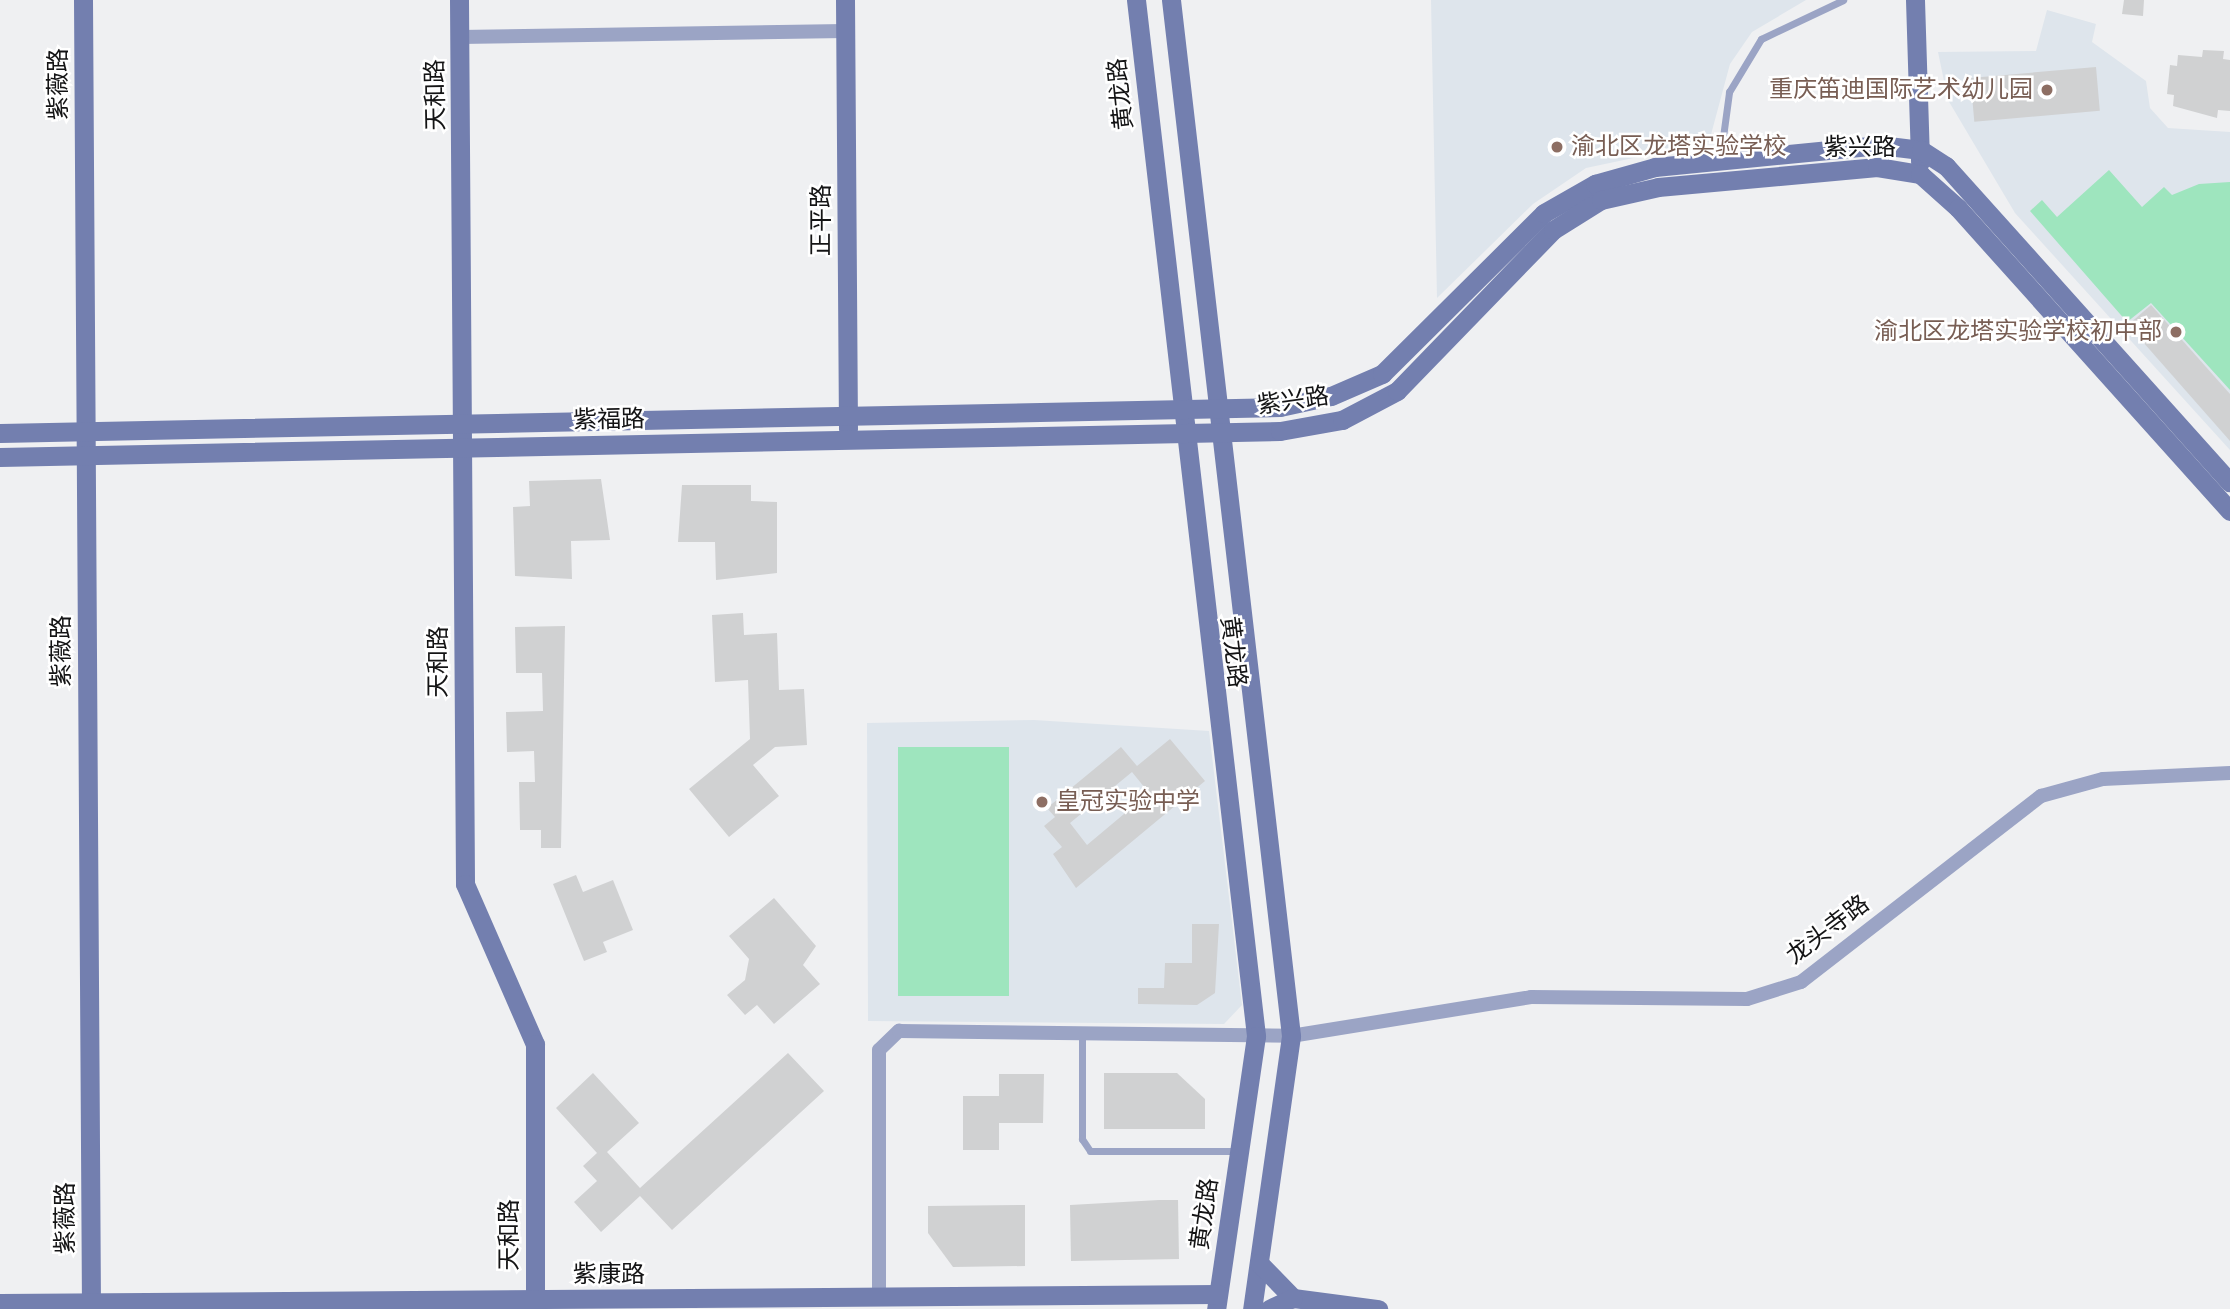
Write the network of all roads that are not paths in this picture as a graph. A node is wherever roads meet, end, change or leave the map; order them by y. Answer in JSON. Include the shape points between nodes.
{"nodes":[{"id":1,"x":83,"y":0,"type":"edge"},
{"id":2,"x":459,"y":0,"type":"edge"},
{"id":3,"x":845,"y":0,"type":"edge"},
{"id":4,"x":1136,"y":0,"type":"edge"},
{"id":5,"x":1171,"y":0,"type":"edge"},
{"id":6,"x":1843,"y":0,"type":"edge"},
{"id":7,"x":1915,"y":0,"type":"edge"},
{"id":8,"x":845,"y":31,"type":"junction"},
{"id":9,"x":460,"y":37,"type":"junction"},
{"id":10,"x":1921,"y":150,"type":"junction"},
{"id":11,"x":1720,"y":160,"type":"junction"},
{"id":12,"x":1920,"y":174,"type":"junction"},
{"id":13,"x":1174,"y":368,"type":"junction"},
{"id":14,"x":1217,"y":408,"type":"junction"},
{"id":15,"x":1178,"y":409,"type":"junction"},
{"id":16,"x":1136,"y":410,"type":"junction"},
{"id":17,"x":847,"y":416,"type":"junction"},
{"id":18,"x":463,"y":424,"type":"junction"},
{"id":19,"x":86,"y":431,"type":"junction"},
{"id":20,"x":1220,"y":432,"type":"junction"},
{"id":21,"x":0,"y":433,"type":"edge"},
{"id":22,"x":1181,"y":433,"type":"junction"},
{"id":23,"x":848,"y":440,"type":"junction"},
{"id":24,"x":463,"y":447,"type":"junction"},
{"id":25,"x":86,"y":455,"type":"junction"},
{"id":26,"x":0,"y":457,"type":"edge"},
{"id":27,"x":2230,"y":482,"type":"edge"},
{"id":28,"x":2230,"y":511,"type":"edge"},
{"id":29,"x":2229,"y":777,"type":"edge"},
{"id":30,"x":1082,"y":1035,"type":"junction"},
{"id":31,"x":1256,"y":1036,"type":"junction"},
{"id":32,"x":1291,"y":1036,"type":"junction"},
{"id":33,"x":1239,"y":1151,"type":"junction"},
{"id":34,"x":1259,"y":1263,"type":"junction"},
{"id":35,"x":880,"y":1297,"type":"junction"},
{"id":36,"x":1293,"y":1298,"type":"junction"},
{"id":37,"x":91,"y":1302,"type":"junction"},
{"id":38,"x":1217,"y":1302,"type":"edge"},
{"id":39,"x":0,"y":1303,"type":"edge"},
{"id":40,"x":535,"y":1304,"type":"edge"},
{"id":41,"x":1252,"y":1309,"type":"edge"},
{"id":42,"x":1269,"y":1309,"type":"edge"},
{"id":43,"x":1378,"y":1309,"type":"edge"}],
"edges":[{"from":1,"to":19,"type":"main road","name":"紫薇路"},
{"from":2,"to":9,"type":"main road","name":"天和路"},
{"from":3,"to":8,"type":"main road","name":"正平路"},
{"from":4,"to":13,"type":"main road","name":"黄龙路"},
{"from":5,"to":14,"type":"main road","name":"黄龙路"},
{"from":6,"to":11,"type":"lane","via":[[1793,19],[1761,39],[1746,58],[1729,92]]},
{"from":7,"to":10,"type":"main road"},
{"from":8,"to":9,"type":"street"},
{"from":8,"to":17,"type":"main road","name":"正平路"},
{"from":9,"to":18,"type":"main road","name":"天和路"},
{"from":10,"to":11,"type":"main road","name":"紫兴路","via":[[1880,145]]},
{"from":10,"to":12,"type":"main road"},
{"from":10,"to":27,"type":"main road","name":"紫兴路","via":[[1975,197]]},
{"from":11,"to":14,"type":"main road","name":"紫兴路","via":[[1655,167],[1595,184],[1544,213],[1382,374],[1331,397]]},
{"from":12,"to":20,"type":"main road","name":"紫兴路","via":[[1864,168],[1658,187],[1601,200],[1553,230],[1397,391],[1342,420],[1280,431]]},
{"from":12,"to":28,"type":"main road","name":"紫兴路"},
{"from":13,"to":15,"type":"main road","name":"黄龙路"},
{"from":13,"to":16,"type":"main road","via":[[1161,393]]},
{"from":14,"to":15,"type":"main road","name":"紫福路"},
{"from":14,"to":20,"type":"main road","name":"黄龙路"},
{"from":15,"to":16,"type":"main road","name":"紫福路"},
{"from":15,"to":22,"type":"main road","name":"黄龙路"},
{"from":16,"to":17,"type":"main road","name":"紫福路"},
{"from":17,"to":18,"type":"main road","name":"紫福路"},
{"from":17,"to":23,"type":"main road","name":"正平路"},
{"from":18,"to":19,"type":"main road","name":"紫福路"},
{"from":18,"to":24,"type":"main road","name":"天和路"},
{"from":19,"to":21,"type":"main road","name":"紫福路"},
{"from":19,"to":25,"type":"main road","name":"紫薇路"},
{"from":20,"to":22,"type":"main road","name":"紫福路"},
{"from":20,"to":32,"type":"main road","name":"黄龙路"},
{"from":22,"to":23,"type":"main road","name":"紫福路"},
{"from":22,"to":31,"type":"main road","name":"黄龙路"},
{"from":23,"to":24,"type":"main road","name":"紫福路"},
{"from":24,"to":25,"type":"main road","name":"紫福路"},
{"from":24,"to":40,"type":"main road","name":"天和路","via":[[465,884],[535,1044]]},
{"from":25,"to":26,"type":"main road","name":"紫福路"},
{"from":25,"to":37,"type":"main road","name":"紫薇路"},
{"from":29,"to":32,"type":"street","name":"龙头寺路","via":[[2103,779],[2042,796],[1801,982],[1747,999],[1531,997]]},
{"from":30,"to":31,"type":"street","name":"龙头寺路"},
{"from":30,"to":33,"type":"lane","via":[[1082,1139],[1090,1151]]},
{"from":30,"to":35,"type":"street","name":"龙头寺路","via":[[899,1031],[886,1038],[878,1050]]},
{"from":31,"to":32,"type":"street","name":"龙头寺路"},
{"from":31,"to":33,"type":"main road","name":"黄龙路"},
{"from":32,"to":34,"type":"main road","name":"黄龙路"},
{"from":33,"to":38,"type":"main road","name":"黄龙路"},
{"from":34,"to":36,"type":"main road"},
{"from":34,"to":41,"type":"main road","name":"黄龙路"},
{"from":35,"to":38,"type":"main road","name":"紫康路"},
{"from":35,"to":40,"type":"main road","name":"紫康路"},
{"from":36,"to":42,"type":"main road"},
{"from":36,"to":43,"type":"main road"},
{"from":37,"to":39,"type":"main road","name":"紫康路"},
{"from":37,"to":40,"type":"main road","name":"紫康路"}]}
